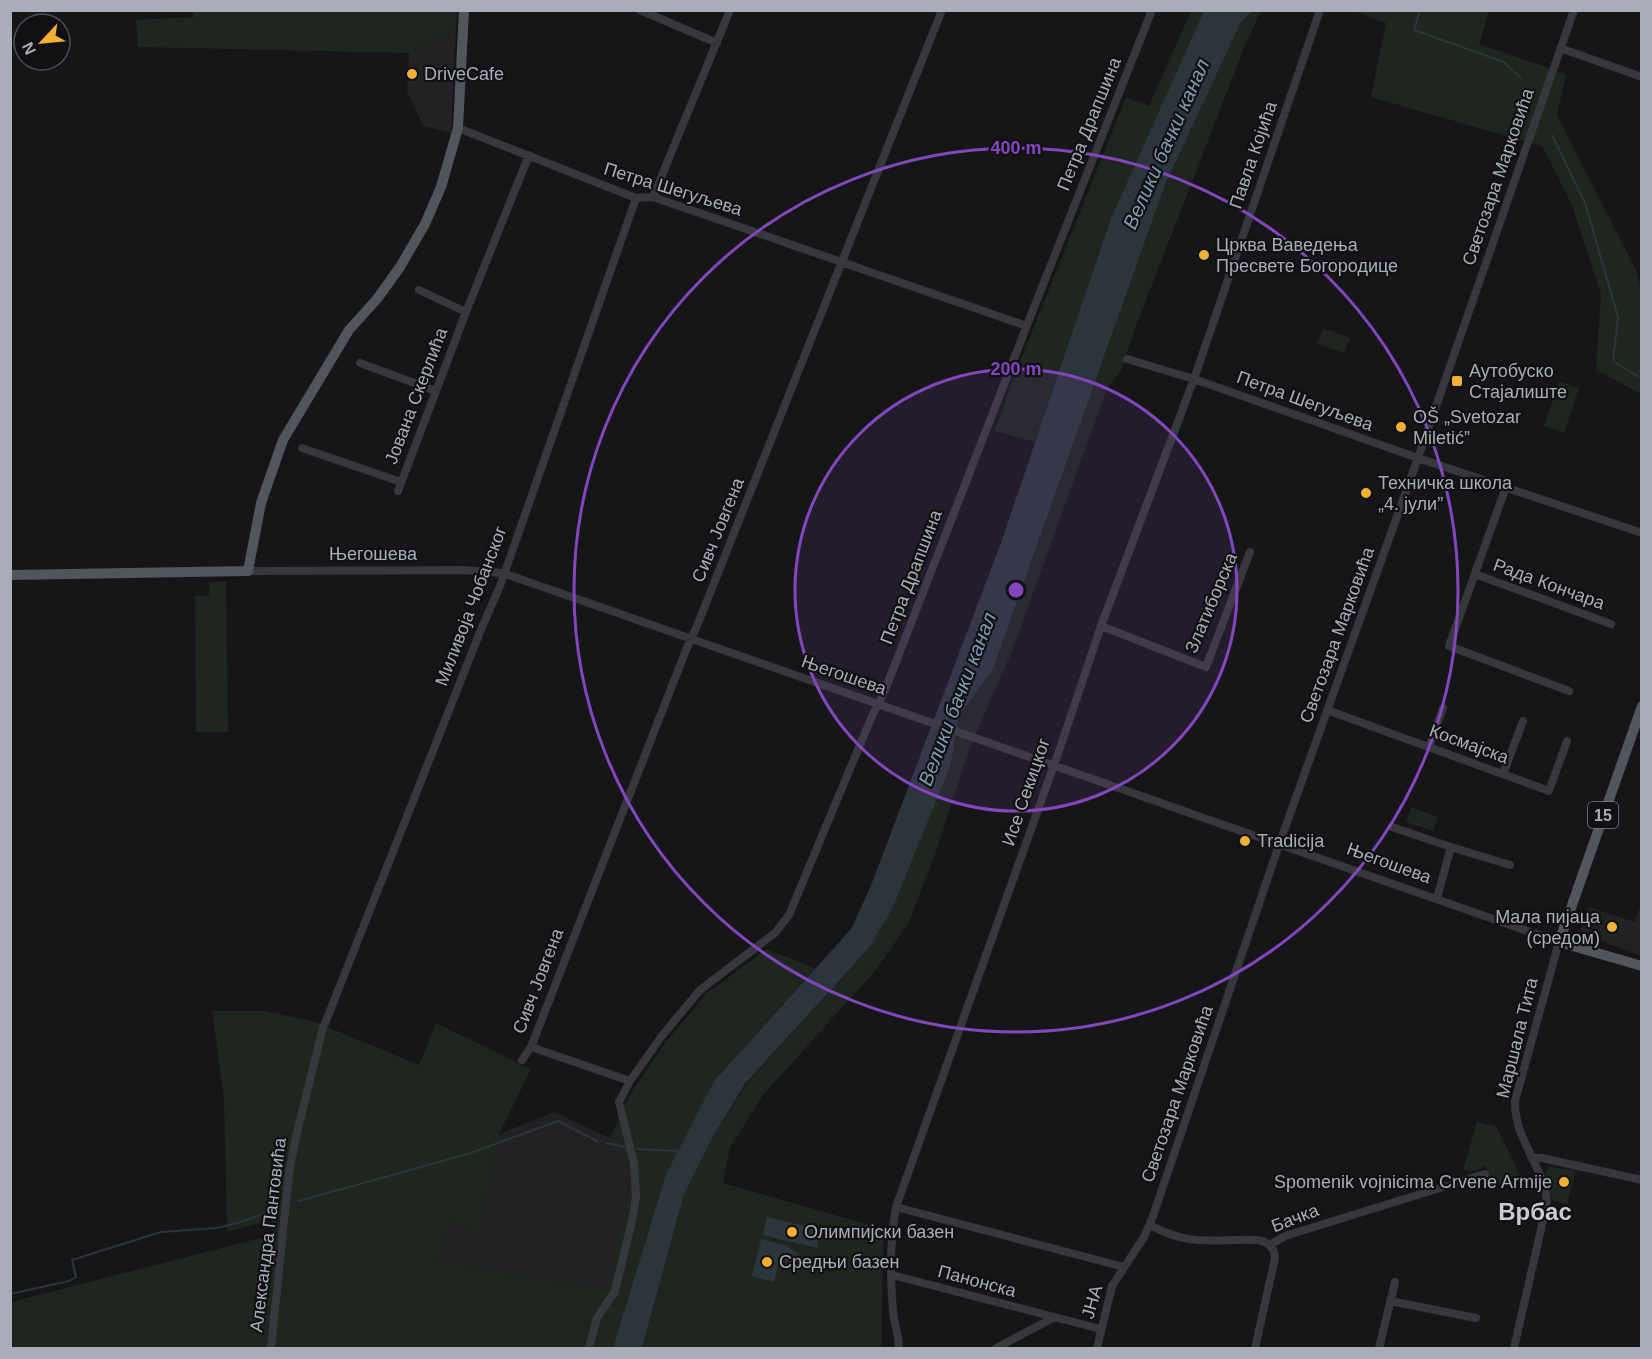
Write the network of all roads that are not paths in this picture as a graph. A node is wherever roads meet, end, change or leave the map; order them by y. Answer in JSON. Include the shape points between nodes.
{"nodes":[{"id":1,"x":464,"y":10,"type":"edge"},
{"id":2,"x":640,"y":10,"type":"edge"},
{"id":3,"x":730,"y":10,"type":"edge"},
{"id":4,"x":942,"y":10,"type":"edge"},
{"id":5,"x":1152,"y":10,"type":"edge"},
{"id":6,"x":1320,"y":10,"type":"edge"},
{"id":7,"x":1574,"y":10,"type":"edge"},
{"id":8,"x":717,"y":43,"type":"junction"},
{"id":9,"x":1560,"y":48,"type":"junction"},
{"id":10,"x":1641,"y":77,"type":"edge"},
{"id":11,"x":458,"y":128,"type":"junction"},
{"id":12,"x":529,"y":155,"type":"junction"},
{"id":13,"x":653,"y":197,"type":"junction"},
{"id":14,"x":636,"y":198,"type":"junction"},
{"id":15,"x":841,"y":262,"type":"junction"},
{"id":16,"x":419,"y":290,"type":"dead end"},
{"id":17,"x":466,"y":312,"type":"junction"},
{"id":18,"x":1027,"y":326,"type":"junction"},
{"id":19,"x":1127,"y":359,"type":"dead end"},
{"id":20,"x":360,"y":363,"type":"dead end"},
{"id":21,"x":1194,"y":379,"type":"junction"},
{"id":22,"x":436,"y":391,"type":"junction"},
{"id":23,"x":302,"y":448,"type":"dead end"},
{"id":24,"x":1418,"y":458,"type":"junction"},
{"id":25,"x":401,"y":482,"type":"junction"},
{"id":26,"x":1506,"y":488,"type":"junction"},
{"id":27,"x":398,"y":491,"type":"dead end"},
{"id":28,"x":1641,"y":533,"type":"edge"},
{"id":29,"x":1251,"y":552,"type":"dead end"},
{"id":30,"x":248,"y":571,"type":"junction"},
{"id":31,"x":503,"y":573,"type":"junction"},
{"id":32,"x":1475,"y":574,"type":"junction"},
{"id":33,"x":10,"y":575,"type":"edge"},
{"id":34,"x":1611,"y":624,"type":"dead end"},
{"id":35,"x":1101,"y":626,"type":"junction"},
{"id":36,"x":691,"y":639,"type":"junction"},
{"id":37,"x":1569,"y":691,"type":"dead end"},
{"id":38,"x":879,"y":704,"type":"junction"},
{"id":39,"x":1641,"y":706,"type":"edge"},
{"id":40,"x":1443,"y":708,"type":"dead end"},
{"id":41,"x":1327,"y":710,"type":"junction"},
{"id":42,"x":1523,"y":721,"type":"dead end"},
{"id":43,"x":1567,"y":741,"type":"dead end"},
{"id":44,"x":1429,"y":747,"type":"junction"},
{"id":45,"x":1053,"y":766,"type":"junction"},
{"id":46,"x":1503,"y":774,"type":"junction"},
{"id":47,"x":1392,"y":827,"type":"dead end"},
{"id":48,"x":1280,"y":842,"type":"junction"},
{"id":49,"x":1451,"y":848,"type":"junction"},
{"id":50,"x":1510,"y":865,"type":"dead end"},
{"id":51,"x":1437,"y":898,"type":"junction"},
{"id":52,"x":1559,"y":942,"type":"junction"},
{"id":53,"x":1641,"y":966,"type":"edge"},
{"id":54,"x":326,"y":1020,"type":"joint"},
{"id":55,"x":531,"y":1047,"type":"junction"},
{"id":56,"x":522,"y":1060,"type":"dead end"},
{"id":57,"x":630,"y":1082,"type":"junction"},
{"id":58,"x":1531,"y":1157,"type":"junction"},
{"id":59,"x":1485,"y":1174,"type":"dead end"},
{"id":60,"x":1641,"y":1180,"type":"edge"},
{"id":61,"x":896,"y":1207,"type":"junction"},
{"id":62,"x":1149,"y":1225,"type":"junction"},
{"id":63,"x":1270,"y":1245,"type":"junction"},
{"id":64,"x":1124,"y":1267,"type":"junction"},
{"id":65,"x":892,"y":1275,"type":"junction"},
{"id":66,"x":1395,"y":1282,"type":"dead end"},
{"id":67,"x":1390,"y":1301,"type":"junction"},
{"id":68,"x":1053,"y":1318,"type":"junction"},
{"id":69,"x":1476,"y":1318,"type":"dead end"},
{"id":70,"x":1101,"y":1329,"type":"junction"},
{"id":71,"x":899,"y":1347,"type":"edge"},
{"id":72,"x":271,"y":1348,"type":"edge"},
{"id":73,"x":588,"y":1348,"type":"edge"},
{"id":74,"x":909,"y":1348,"type":"edge"},
{"id":75,"x":996,"y":1348,"type":"edge"},
{"id":76,"x":1097,"y":1348,"type":"edge"},
{"id":77,"x":1255,"y":1348,"type":"edge"},
{"id":78,"x":1379,"y":1348,"type":"edge"},
{"id":79,"x":1516,"y":1348,"type":"edge"}],
"edges":[{"from":1,"to":11,"type":"main road"},
{"from":2,"to":8,"type":"street"},
{"from":3,"to":8,"type":"street"},
{"from":4,"to":15,"type":"street","name":"Сивч Јовгена"},
{"from":5,"to":18,"type":"street","name":"Петра Драпшина"},
{"from":6,"to":21,"type":"street","name":"Павла Којића"},
{"from":7,"to":9,"type":"street","name":"Светозара Марковића"},
{"from":8,"to":13,"type":"street"},
{"from":9,"to":10,"type":"street"},
{"from":9,"to":24,"type":"street","name":"Светозара Марковића"},
{"from":11,"to":12,"type":"street","name":"Петра Шегуљева"},
{"from":11,"to":30,"type":"main road","via":[[441,187],[425,224],[400,267],[349,330],[284,440],[261,503]]},
{"from":12,"to":14,"type":"street","name":"Петра Шегуљева"},
{"from":12,"to":17,"type":"street","name":"Јована Скерлића"},
{"from":13,"to":14,"type":"street","name":"Петра Шегуљева"},
{"from":13,"to":15,"type":"street","name":"Петра Шегуљева"},
{"from":14,"to":31,"type":"street","name":"Миливоја Чобанског"},
{"from":15,"to":18,"type":"street","name":"Петра Шегуљева"},
{"from":15,"to":36,"type":"street","name":"Сивч Јовгена"},
{"from":16,"to":17,"type":"street","name":"Јована Скерлића"},
{"from":17,"to":22,"type":"street","name":"Јована Скерлића"},
{"from":18,"to":38,"type":"street","name":"Петра Драпшина"},
{"from":19,"to":21,"type":"street","name":"Петра Шегуљева"},
{"from":20,"to":22,"type":"street"},
{"from":21,"to":24,"type":"street","name":"Петра Шегуљева"},
{"from":21,"to":35,"type":"street","name":"Исе Секицког"},
{"from":22,"to":25,"type":"street","name":"Јована Скерлића"},
{"from":23,"to":25,"type":"street"},
{"from":24,"to":26,"type":"street","name":"Петра Шегуљева"},
{"from":24,"to":41,"type":"street","name":"Светозара Марковића"},
{"from":25,"to":27,"type":"street","name":"Јована Скерлића"},
{"from":26,"to":28,"type":"street","name":"Петра Шегуљева"},
{"from":26,"to":32,"type":"street"},
{"from":29,"to":35,"type":"street","name":"Златиборска","via":[[1206,667]]},
{"from":30,"to":31,"type":"street","name":"Његошева"},
{"from":30,"to":33,"type":"main road","name":"Његошева"},
{"from":31,"to":36,"type":"street","name":"Његошева"},
{"from":31,"to":54,"type":"street","name":"Миливоја Чобанског"},
{"from":32,"to":34,"type":"street","name":"Рада Кончара"},
{"from":32,"to":37,"type":"street","via":[[1449,646]]},
{"from":35,"to":45,"type":"street","name":"Исе Секицког"},
{"from":36,"to":38,"type":"street","name":"Његошева"},
{"from":36,"to":55,"type":"street","name":"Сивч Јовгена"},
{"from":38,"to":45,"type":"street","name":"Његошева"},
{"from":38,"to":57,"type":"street","name":"Петра Драпшина","via":[[789,915],[774,933],[700,990],[674,1019]]},
{"from":39,"to":52,"type":"main road","number":"15"},
{"from":40,"to":44,"type":"street"},
{"from":41,"to":44,"type":"street","name":"Космајска"},
{"from":41,"to":48,"type":"street","name":"Светозара Марковића"},
{"from":42,"to":46,"type":"street"},
{"from":43,"to":46,"type":"street","name":"Космајска","via":[[1549,791]]},
{"from":44,"to":46,"type":"street","name":"Космајска"},
{"from":45,"to":48,"type":"street","name":"Његошева"},
{"from":45,"to":61,"type":"street","name":"Исе Секицког"},
{"from":47,"to":49,"type":"street"},
{"from":48,"to":51,"type":"street","name":"Његошева"},
{"from":48,"to":62,"type":"street","name":"Светозара Марковића"},
{"from":49,"to":50,"type":"street"},
{"from":49,"to":51,"type":"street"},
{"from":51,"to":52,"type":"street","name":"Његошева"},
{"from":52,"to":53,"type":"main road","name":"Његошева"},
{"from":52,"to":58,"type":"street","name":"Маршала Тита","via":[[1515,1101],[1517,1123]]},
{"from":54,"to":72,"type":"street","name":"Александра Пантовића","via":[[289,1173]]},
{"from":55,"to":56,"type":"street","name":"Сивч Јовгена"},
{"from":55,"to":57,"type":"street"},
{"from":57,"to":73,"type":"street","name":"Петра Драпшина","via":[[619,1102],[634,1163],[636,1197],[615,1291],[597,1318]]},
{"from":58,"to":60,"type":"street"},
{"from":58,"to":79,"type":"street","name":"Маршала Тита","via":[[1544,1185],[1547,1206]]},
{"from":59,"to":63,"type":"street","name":"Бачка","via":[[1285,1236]]},
{"from":61,"to":64,"type":"street"},
{"from":61,"to":65,"type":"street","name":"Исе Секицког"},
{"from":62,"to":63,"type":"street","name":"Бачка","via":[[1189,1240],[1252,1240]]},
{"from":62,"to":64,"type":"street","name":"Светозара Марковића"},
{"from":63,"to":77,"type":"street","via":[[1275,1258]]},
{"from":64,"to":70,"type":"street","name":"ЈНА","via":[[1110,1292]]},
{"from":65,"to":68,"type":"street","name":"Панонска"},
{"from":65,"to":71,"type":"street"},
{"from":66,"to":67,"type":"street"},
{"from":67,"to":69,"type":"street"},
{"from":67,"to":78,"type":"street"},
{"from":68,"to":70,"type":"street","name":"Панонска"},
{"from":68,"to":75,"type":"street"},
{"from":70,"to":76,"type":"street","name":"ЈНА"},
{"from":71,"to":74,"type":"street"}]}
